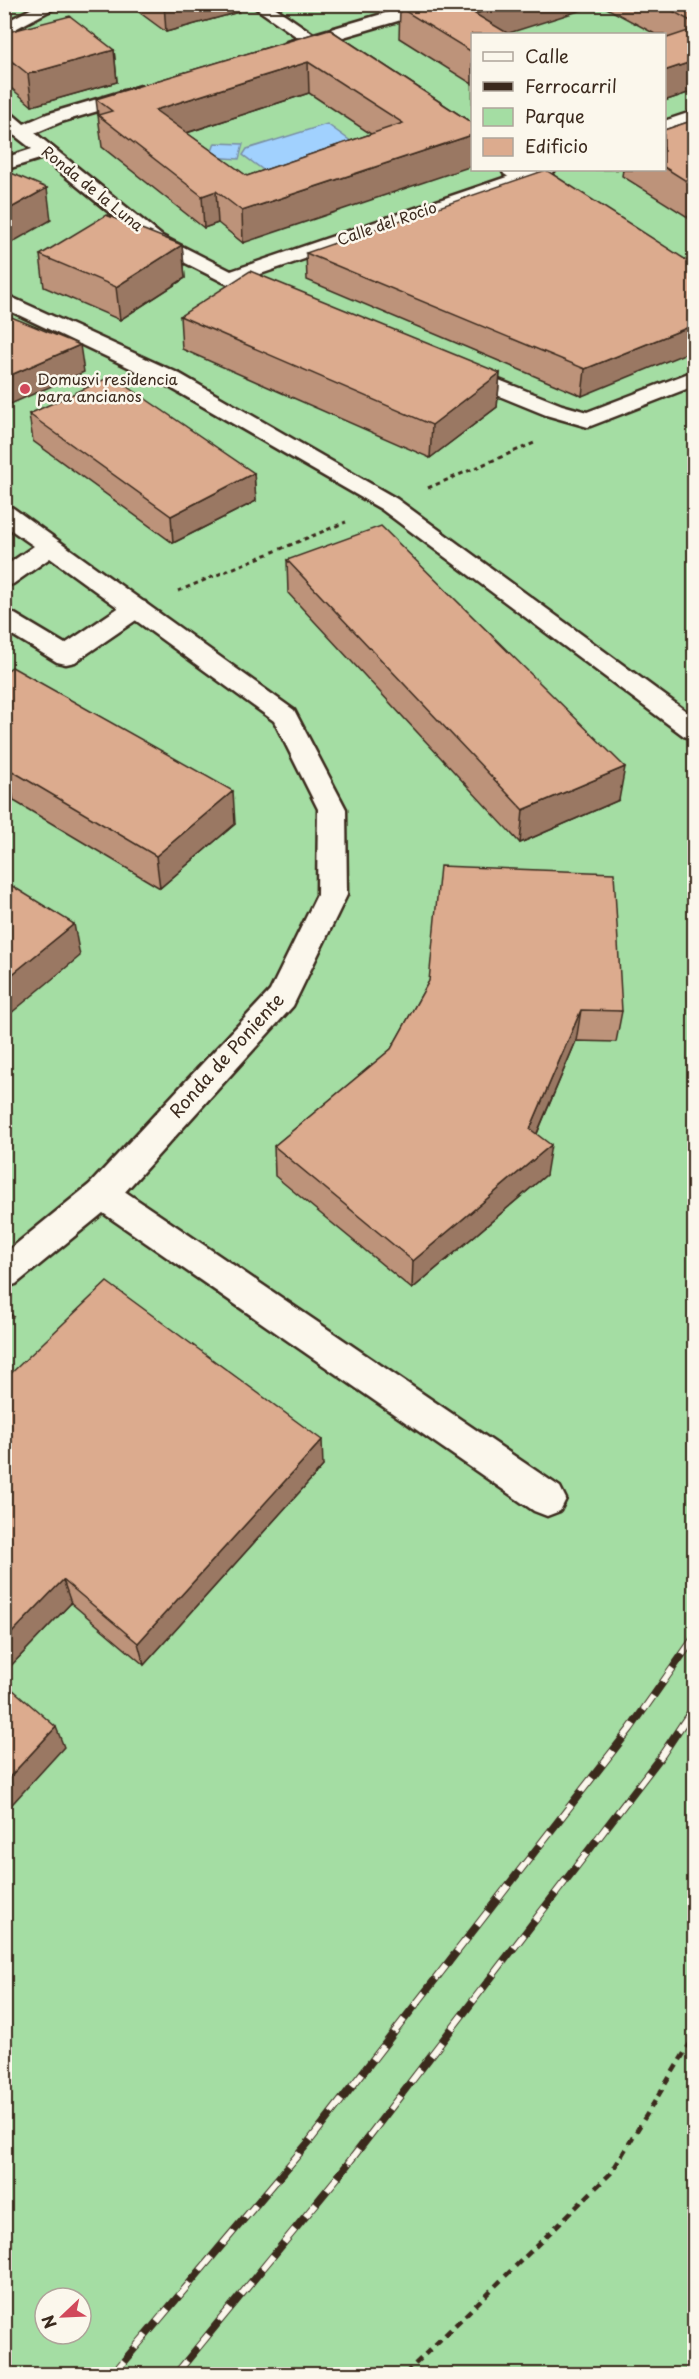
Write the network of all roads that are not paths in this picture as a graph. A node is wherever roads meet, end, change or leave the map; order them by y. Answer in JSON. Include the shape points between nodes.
{"nodes":[{"id":1,"x":54,"y":4,"type":"edge"},
{"id":2,"x":258,"y":4,"type":"edge"},
{"id":3,"x":436,"y":4,"type":"edge"},
{"id":4,"x":4,"y":30,"type":"edge"},
{"id":5,"x":312,"y":40,"type":"junction"},
{"id":6,"x":278,"y":50,"type":"edge"},
{"id":7,"x":362,"y":73,"type":"edge"},
{"id":8,"x":155,"y":87,"type":"edge"},
{"id":9,"x":4,"y":117,"type":"edge"},
{"id":10,"x":694,"y":117,"type":"edge"},
{"id":11,"x":666,"y":127,"type":"edge"},
{"id":12,"x":23,"y":131,"type":"junction"},
{"id":13,"x":45,"y":151,"type":"junction"},
{"id":14,"x":4,"y":165,"type":"edge"},
{"id":15,"x":536,"y":171,"type":"edge"},
{"id":16,"x":517,"y":173,"type":"edge"},
{"id":17,"x":574,"y":210,"type":"edge"},
{"id":18,"x":230,"y":278,"type":"junction"},
{"id":19,"x":4,"y":300,"type":"edge"},
{"id":20,"x":302,"y":308,"type":"edge"},
{"id":21,"x":433,"y":361,"type":"edge"},
{"id":22,"x":694,"y":378,"type":"edge"},
{"id":23,"x":4,"y":513,"type":"edge"},
{"id":24,"x":51,"y":546,"type":"junction"},
{"id":25,"x":4,"y":579,"type":"edge"},
{"id":26,"x":136,"y":608,"type":"junction"},
{"id":27,"x":4,"y":619,"type":"edge"},
{"id":28,"x":694,"y":730,"type":"edge"},
{"id":29,"x":102,"y":1194,"type":"junction"},
{"id":30,"x":4,"y":1274,"type":"edge"},
{"id":31,"x":547,"y":1499,"type":"dead end"}],
"edges":[{"from":1,"to":4,"type":"street"},
{"from":2,"to":5,"type":"street"},
{"from":3,"to":5,"type":"street"},
{"from":5,"to":6,"type":"street"},
{"from":5,"to":7,"type":"street"},
{"from":8,"to":12,"type":"street"},
{"from":9,"to":12,"type":"street","name":"Ronda de la Luna"},
{"from":10,"to":11,"type":"street"},
{"from":12,"to":13,"type":"street","name":"Ronda de la Luna"},
{"from":13,"to":14,"type":"street"},
{"from":13,"to":18,"type":"street","name":"Ronda de la Luna","via":[[155,240]]},
{"from":15,"to":16,"type":"street","name":"Calle del Rocío"},
{"from":16,"to":17,"type":"street"},
{"from":16,"to":18,"type":"street","name":"Calle del Rocío"},
{"from":18,"to":20,"type":"street","name":"Ronda de la Luna"},
{"from":19,"to":28,"type":"street","via":[[172,379],[389,504]]},
{"from":21,"to":22,"type":"street","via":[[588,420]]},
{"from":23,"to":24,"type":"street","name":"Ronda de Poniente"},
{"from":24,"to":25,"type":"street"},
{"from":24,"to":26,"type":"street","name":"Ronda de Poniente"},
{"from":26,"to":27,"type":"street","via":[[66,656]]},
{"from":26,"to":29,"type":"street","name":"Ronda de Poniente","via":[[285,716],[332,809],[332,895],[282,999]]},
{"from":29,"to":30,"type":"street","name":"Ronda de Poniente"},
{"from":29,"to":31,"type":"street"}]}
